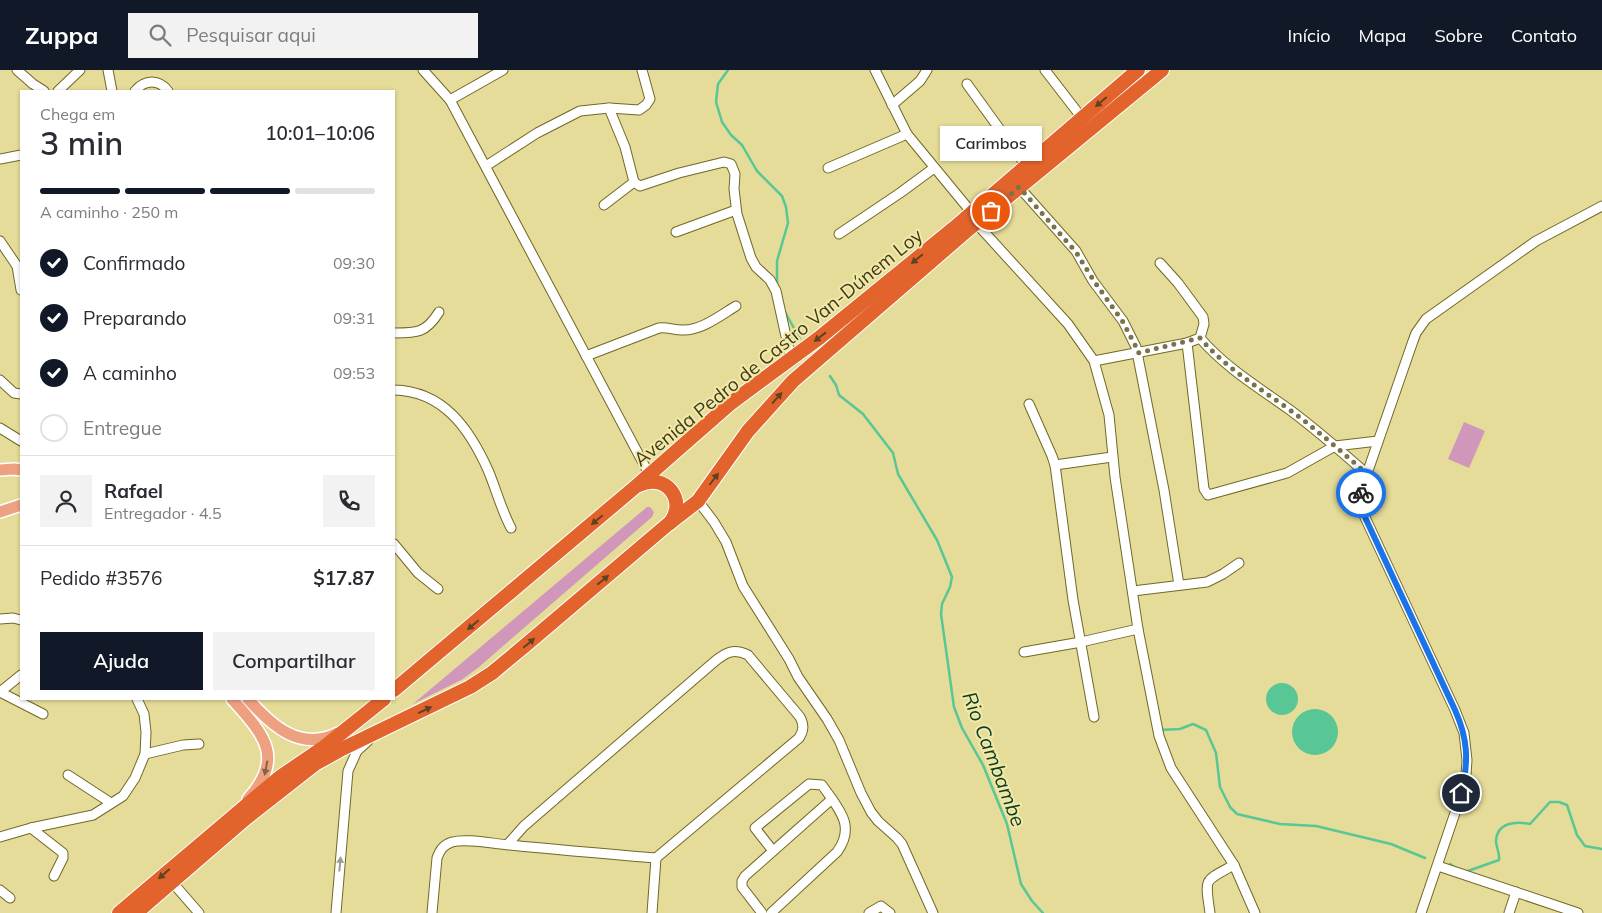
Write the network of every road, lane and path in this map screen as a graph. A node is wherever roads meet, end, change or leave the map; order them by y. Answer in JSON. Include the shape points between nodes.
{"nodes":[{"id":1,"x":17,"y":70,"type":"edge"},
{"id":2,"x":80,"y":70,"type":"edge"},
{"id":3,"x":108,"y":70,"type":"edge"},
{"id":4,"x":423,"y":70,"type":"edge"},
{"id":5,"x":503,"y":70,"type":"edge"},
{"id":6,"x":642,"y":70,"type":"edge"},
{"id":7,"x":875,"y":70,"type":"edge"},
{"id":8,"x":927,"y":70,"type":"edge"},
{"id":9,"x":1045,"y":70,"type":"edge"},
{"id":10,"x":1138,"y":70,"type":"edge"},
{"id":11,"x":1162,"y":70,"type":"edge"},
{"id":12,"x":967,"y":84,"type":"dead end"},
{"id":13,"x":43,"y":90,"type":"edge"},
{"id":14,"x":59,"y":90,"type":"edge"},
{"id":15,"x":112,"y":90,"type":"edge"},
{"id":16,"x":137,"y":90,"type":"edge"},
{"id":17,"x":167,"y":90,"type":"edge"},
{"id":18,"x":450,"y":100,"type":"junction"},
{"id":19,"x":892,"y":105,"type":"junction"},
{"id":20,"x":609,"y":108,"type":"junction"},
{"id":21,"x":1082,"y":118,"type":"junction"},
{"id":22,"x":907,"y":134,"type":"junction"},
{"id":23,"x":20,"y":155,"type":"edge"},
{"id":24,"x":0,"y":159,"type":"edge"},
{"id":25,"x":486,"y":166,"type":"junction"},
{"id":26,"x":1027,"y":166,"type":"junction"},
{"id":27,"x":828,"y":168,"type":"dead end"},
{"id":28,"x":934,"y":168,"type":"junction"},
{"id":29,"x":634,"y":182,"type":"junction"},
{"id":30,"x":1019,"y":187,"type":"junction"},
{"id":31,"x":604,"y":204,"type":"dead end"},
{"id":32,"x":1602,"y":206,"type":"edge"},
{"id":33,"x":736,"y":210,"type":"junction"},
{"id":34,"x":974,"y":218,"type":"junction"},
{"id":35,"x":676,"y":232,"type":"dead end"},
{"id":36,"x":839,"y":234,"type":"dead end"},
{"id":37,"x":0,"y":241,"type":"edge"},
{"id":38,"x":1160,"y":263,"type":"dead end"},
{"id":39,"x":19,"y":269,"type":"edge"},
{"id":40,"x":736,"y":306,"type":"dead end"},
{"id":41,"x":440,"y":312,"type":"dead end"},
{"id":42,"x":850,"y":322,"type":"junction"},
{"id":43,"x":395,"y":334,"type":"edge"},
{"id":44,"x":1200,"y":338,"type":"junction"},
{"id":45,"x":1187,"y":343,"type":"junction"},
{"id":46,"x":1138,"y":353,"type":"junction"},
{"id":47,"x":586,"y":356,"type":"junction"},
{"id":48,"x":793,"y":358,"type":"junction"},
{"id":49,"x":1094,"y":361,"type":"junction"},
{"id":50,"x":0,"y":380,"type":"edge"},
{"id":51,"x":395,"y":390,"type":"edge"},
{"id":52,"x":20,"y":394,"type":"edge"},
{"id":53,"x":1029,"y":404,"type":"dead end"},
{"id":54,"x":0,"y":428,"type":"edge"},
{"id":55,"x":20,"y":440,"type":"edge"},
{"id":56,"x":1378,"y":441,"type":"junction"},
{"id":57,"x":1335,"y":446,"type":"junction"},
{"id":58,"x":1112,"y":457,"type":"junction"},
{"id":59,"x":1055,"y":466,"type":"junction"},
{"id":60,"x":0,"y":470,"type":"edge"},
{"id":61,"x":20,"y":470,"type":"edge"},
{"id":62,"x":649,"y":474,"type":"junction"},
{"id":63,"x":1367,"y":474,"type":"junction"},
{"id":64,"x":634,"y":488,"type":"junction"},
{"id":65,"x":698,"y":501,"type":"junction"},
{"id":66,"x":20,"y":505,"type":"edge"},
{"id":67,"x":20,"y":506,"type":"edge"},
{"id":68,"x":0,"y":512,"type":"edge"},
{"id":69,"x":0,"y":519,"type":"edge"},
{"id":70,"x":667,"y":525,"type":"junction"},
{"id":71,"x":511,"y":528,"type":"dead end"},
{"id":72,"x":395,"y":545,"type":"edge"},
{"id":73,"x":1239,"y":564,"type":"dead end"},
{"id":74,"x":1179,"y":585,"type":"junction"},
{"id":75,"x":438,"y":589,"type":"dead end"},
{"id":76,"x":1133,"y":591,"type":"junction"},
{"id":77,"x":0,"y":619,"type":"edge"},
{"id":78,"x":20,"y":620,"type":"edge"},
{"id":79,"x":1138,"y":629,"type":"junction"},
{"id":80,"x":1081,"y":642,"type":"junction"},
{"id":81,"x":1024,"y":652,"type":"dead end"},
{"id":82,"x":20,"y":676,"type":"edge"},
{"id":83,"x":395,"y":689,"type":"edge"},
{"id":84,"x":0,"y":692,"type":"edge"},
{"id":85,"x":137,"y":700,"type":"edge"},
{"id":86,"x":233,"y":700,"type":"edge"},
{"id":87,"x":249,"y":700,"type":"edge"},
{"id":88,"x":383,"y":700,"type":"edge"},
{"id":89,"x":42,"y":714,"type":"dead end"},
{"id":90,"x":1094,"y":716,"type":"dead end"},
{"id":91,"x":353,"y":724,"type":"junction"},
{"id":92,"x":393,"y":725,"type":"junction"},
{"id":93,"x":199,"y":744,"type":"dead end"},
{"id":94,"x":145,"y":754,"type":"junction"},
{"id":95,"x":68,"y":775,"type":"dead end"},
{"id":96,"x":832,"y":799,"type":"junction"},
{"id":97,"x":112,"y":803,"type":"junction"},
{"id":98,"x":236,"y":813,"type":"junction"},
{"id":99,"x":31,"y":828,"type":"junction"},
{"id":100,"x":0,"y":837,"type":"edge"},
{"id":101,"x":507,"y":845,"type":"junction"},
{"id":102,"x":773,"y":851,"type":"junction"},
{"id":103,"x":656,"y":858,"type":"junction"},
{"id":104,"x":1234,"y":865,"type":"junction"},
{"id":105,"x":1438,"y":866,"type":"junction"},
{"id":106,"x":54,"y":876,"type":"dead end"},
{"id":107,"x":172,"y":882,"type":"junction"},
{"id":108,"x":0,"y":890,"type":"edge"},
{"id":109,"x":1516,"y":892,"type":"junction"},
{"id":110,"x":10,"y":898,"type":"dead end"},
{"id":111,"x":119,"y":913,"type":"edge"},
{"id":112,"x":136,"y":913,"type":"edge"},
{"id":113,"x":199,"y":913,"type":"edge"},
{"id":114,"x":336,"y":913,"type":"edge"},
{"id":115,"x":432,"y":913,"type":"edge"},
{"id":116,"x":652,"y":913,"type":"edge"},
{"id":117,"x":762,"y":913,"type":"edge"},
{"id":118,"x":771,"y":913,"type":"edge"},
{"id":119,"x":869,"y":913,"type":"edge"},
{"id":120,"x":890,"y":913,"type":"edge"},
{"id":121,"x":933,"y":913,"type":"edge"},
{"id":122,"x":1210,"y":913,"type":"edge"},
{"id":123,"x":1255,"y":913,"type":"edge"},
{"id":124,"x":1421,"y":913,"type":"edge"},
{"id":125,"x":1509,"y":913,"type":"edge"},
{"id":126,"x":1578,"y":913,"type":"edge"}],
"edges":[{"from":1,"to":13,"type":"street"},
{"from":2,"to":14,"type":"street"},
{"from":3,"to":15,"type":"street"},
{"from":4,"to":18,"type":"street"},
{"from":5,"to":18,"type":"street"},
{"from":6,"to":20,"type":"street","via":[[650,99],[646,105],[638,110]]},
{"from":7,"to":19,"type":"street"},
{"from":8,"to":19,"type":"street","via":[[920,81]]},
{"from":9,"to":21,"type":"street"},
{"from":10,"to":21,"type":"highway","name":"Avenida Pedro de Castro Van-Dúnem Loy","one_way":true},
{"from":11,"to":30,"type":"highway","name":"Avenida Pedro de Castro Van-Dúnem Loy"},
{"from":12,"to":26,"type":"street"},
{"from":16,"to":17,"type":"street","via":[[141,85],[153,82]]},
{"from":18,"to":25,"type":"street"},
{"from":19,"to":22,"type":"street"},
{"from":20,"to":25,"type":"street","via":[[580,112],[558,121]]},
{"from":20,"to":29,"type":"street"},
{"from":21,"to":26,"type":"highway","name":"Avenida Pedro de Castro Van-Dúnem Loy"},
{"from":22,"to":27,"type":"street"},
{"from":22,"to":28,"type":"street"},
{"from":23,"to":24,"type":"street"},
{"from":25,"to":47,"type":"street"},
{"from":26,"to":34,"type":"highway","name":"Avenida Pedro de Castro Van-Dúnem Loy"},
{"from":28,"to":34,"type":"street"},
{"from":28,"to":36,"type":"street"},
{"from":29,"to":31,"type":"street"},
{"from":29,"to":33,"type":"street","via":[[640,186],[724,162],[731,164],[735,174]]},
{"from":30,"to":34,"type":"highway","name":"Avenida Pedro de Castro Van-Dúnem Loy"},
{"from":30,"to":46,"type":"street","via":[[1076,252],[1123,322]]},
{"from":32,"to":56,"type":"street","via":[[1536,241],[1426,319],[1416,333]]},
{"from":33,"to":35,"type":"street"},
{"from":33,"to":48,"type":"street","via":[[751,258],[776,291]]},
{"from":34,"to":42,"type":"highway","name":"Avenida Pedro de Castro Van-Dúnem Loy"},
{"from":34,"to":49,"type":"street","via":[[1068,324]]},
{"from":37,"to":39,"type":"street"},
{"from":38,"to":44,"type":"street","via":[[1203,317]]},
{"from":40,"to":47,"type":"street","via":[[694,328],[659,328]]},
{"from":41,"to":43,"type":"street","via":[[424,330]]},
{"from":42,"to":48,"type":"highway","name":"Avenida Pedro de Castro Van-Dúnem Loy","one_way":true},
{"from":65,"to":42,"type":"highway","name":"Avenida Pedro de Castro Van-Dúnem Loy","one_way":true,"via":[[748,431]]},
{"from":44,"to":45,"type":"street"},
{"from":44,"to":57,"type":"street","via":[[1221,360]]},
{"from":45,"to":46,"type":"street"},
{"from":45,"to":57,"type":"street","via":[[1204,490],[1208,495],[1287,473]]},
{"from":46,"to":49,"type":"street"},
{"from":46,"to":74,"type":"street"},
{"from":47,"to":62,"type":"street"},
{"from":48,"to":62,"type":"highway","name":"Avenida Pedro de Castro Van-Dúnem Loy","via":[[732,403]]},
{"from":49,"to":58,"type":"street","via":[[1109,415]]},
{"from":50,"to":52,"type":"street","via":[[14,393]]},
{"from":51,"to":71,"type":"street","via":[[426,395],[459,422],[471,437],[488,471]]},
{"from":53,"to":59,"type":"street"},
{"from":54,"to":55,"type":"street"},
{"from":56,"to":57,"type":"street"},
{"from":56,"to":63,"type":"street"},
{"from":57,"to":63,"type":"street"},
{"from":58,"to":59,"type":"street"},
{"from":58,"to":76,"type":"street"},
{"from":59,"to":80,"type":"street"},
{"from":60,"to":61,"type":"main road"},
{"from":62,"to":64,"type":"highway","name":"Avenida Pedro de Castro Van-Dúnem Loy"},
{"from":63,"to":105,"type":"street","via":[[1360,495],[1363,513],[1464,733],[1466,776]]},
{"from":64,"to":70,"type":"highway","via":[[653,481],[670,490],[676,500],[676,508]]},
{"from":64,"to":83,"type":"highway","name":"Avenida Pedro de Castro Van-Dúnem Loy","one_way":true},
{"from":65,"to":70,"type":"highway","name":"Avenida Pedro de Castro Van-Dúnem Loy"},
{"from":65,"to":121,"type":"street","via":[[726,542],[743,586],[798,677],[828,719],[871,812],[902,844]]},
{"from":66,"to":68,"type":"main road"},
{"from":67,"to":69,"type":"street"},
{"from":92,"to":70,"type":"highway","name":"Avenida Pedro de Castro Van-Dúnem Loy","one_way":true,"via":[[448,699],[492,673]]},
{"from":72,"to":75,"type":"street","via":[[418,573]]},
{"from":73,"to":74,"type":"street","via":[[1207,582]]},
{"from":74,"to":76,"type":"street"},
{"from":76,"to":79,"type":"street"},
{"from":77,"to":78,"type":"street"},
{"from":79,"to":80,"type":"street"},
{"from":79,"to":104,"type":"street","via":[[1159,736],[1171,768]]},
{"from":80,"to":81,"type":"street"},
{"from":80,"to":90,"type":"street"},
{"from":82,"to":84,"type":"street"},
{"from":84,"to":89,"type":"street"},
{"from":85,"to":94,"type":"street","via":[[144,714]]},
{"from":86,"to":98,"type":"main road","one_way":true,"via":[[261,733],[268,755],[265,776]]},
{"from":87,"to":91,"type":"main road","via":[[293,737],[316,740],[334,735]]},
{"from":88,"to":91,"type":"highway"},
{"from":91,"to":98,"type":"highway"},
{"from":92,"to":107,"type":"highway","name":"Avenida Pedro de Castro Van-Dúnem Loy","via":[[315,764]]},
{"from":114,"to":92,"type":"street","one_way":true,"via":[[348,771],[357,750]]},
{"from":93,"to":94,"type":"street"},
{"from":94,"to":97,"type":"street","via":[[123,796]]},
{"from":95,"to":97,"type":"street"},
{"from":96,"to":102,"type":"street"},
{"from":96,"to":102,"type":"street","via":[[822,785],[809,784],[755,828]]},
{"from":96,"to":118,"type":"street","via":[[846,820],[844,840],[837,852]]},
{"from":97,"to":99,"type":"street","via":[[93,815]]},
{"from":98,"to":111,"type":"highway","one_way":true},
{"from":99,"to":100,"type":"street"},
{"from":99,"to":106,"type":"street","via":[[63,853]]},
{"from":101,"to":103,"type":"street"},
{"from":101,"to":103,"type":"street","via":[[524,826],[714,662],[730,651],[739,651],[748,655],[800,717],[804,731]]},
{"from":101,"to":115,"type":"street","via":[[464,841],[446,844],[437,858]]},
{"from":102,"to":117,"type":"street","via":[[742,881],[744,891]]},
{"from":103,"to":116,"type":"street"},
{"from":104,"to":122,"type":"street","via":[[1207,882]]},
{"from":104,"to":123,"type":"street"},
{"from":105,"to":109,"type":"street"},
{"from":105,"to":124,"type":"street"},
{"from":107,"to":112,"type":"highway","name":"Avenida Pedro de Castro Van-Dúnem Loy"},
{"from":107,"to":113,"type":"street"},
{"from":108,"to":110,"type":"street"},
{"from":109,"to":125,"type":"street"},
{"from":109,"to":126,"type":"street"},
{"from":119,"to":120,"type":"street","via":[[881,906]]}]}
